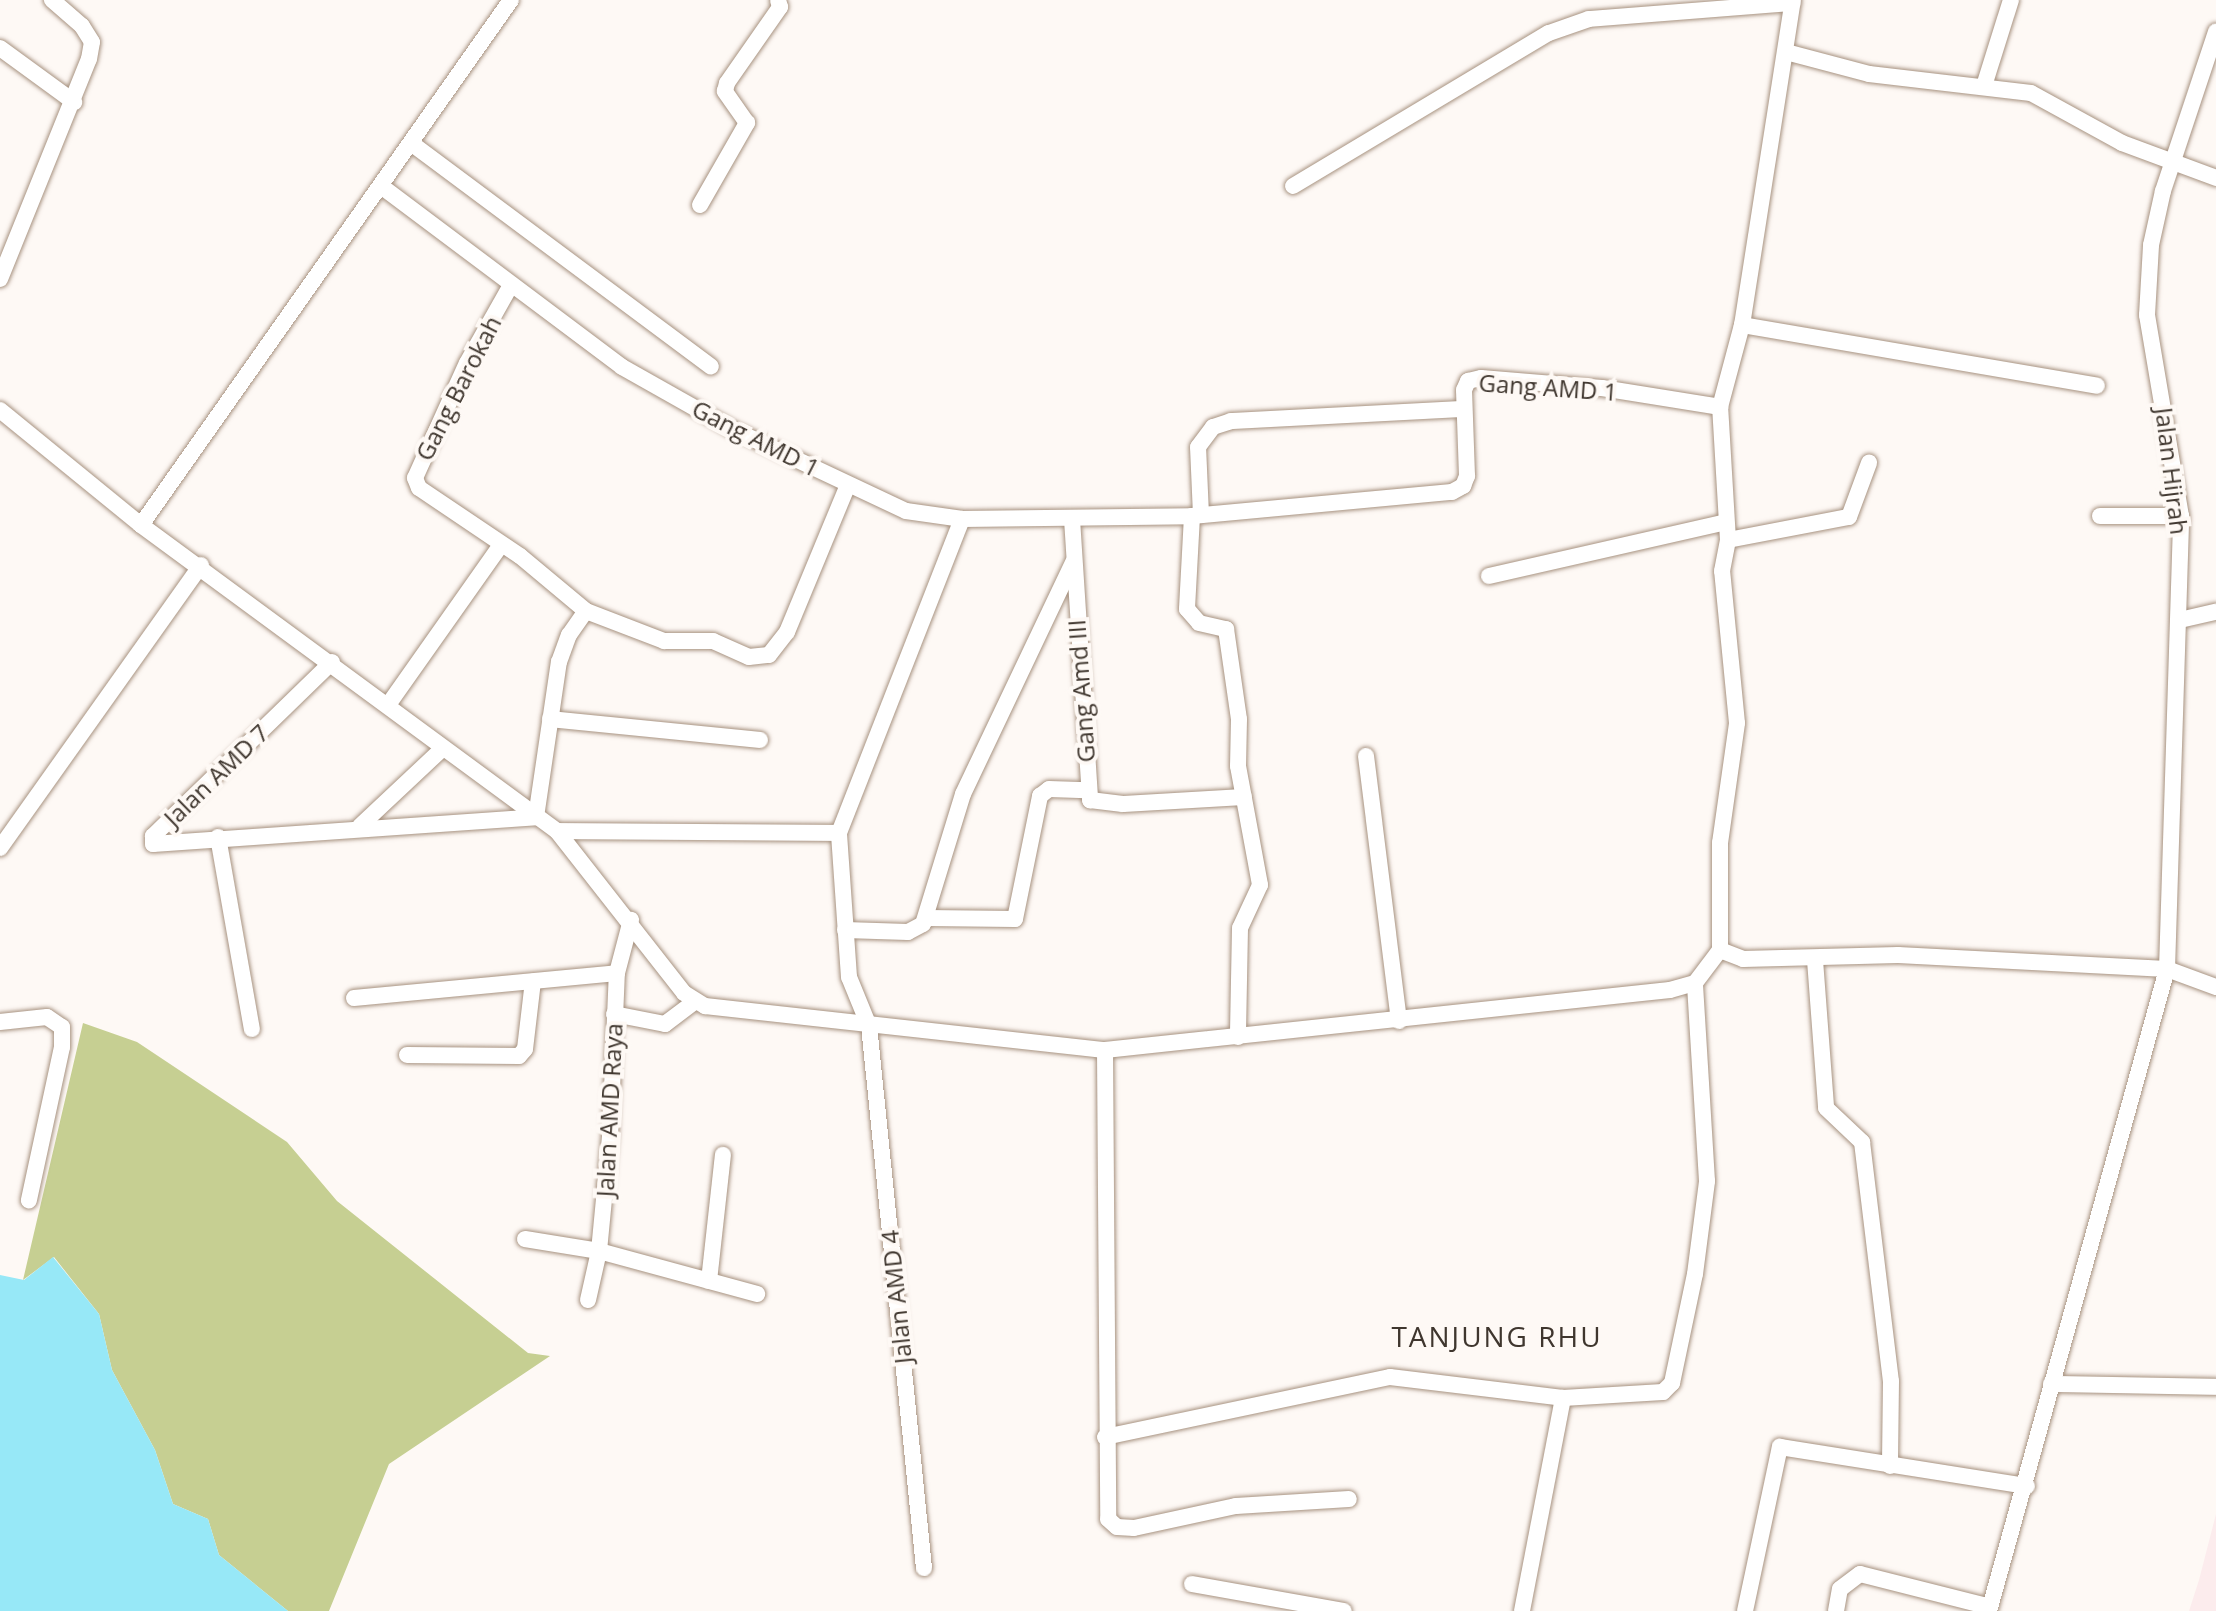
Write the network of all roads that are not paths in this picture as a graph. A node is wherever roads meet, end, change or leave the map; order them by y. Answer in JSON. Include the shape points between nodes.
{"nodes":[{"id":1,"x":52,"y":0,"type":"edge"},
{"id":2,"x":511,"y":0,"type":"edge"},
{"id":3,"x":778,"y":0,"type":"edge"},
{"id":4,"x":2011,"y":0,"type":"edge"},
{"id":5,"x":1793,"y":2,"type":"edge"},
{"id":6,"x":2216,"y":32,"type":"edge"},
{"id":7,"x":0,"y":48,"type":"edge"},
{"id":8,"x":1786,"y":52,"type":"junction"},
{"id":9,"x":1984,"y":86,"type":"junction"},
{"id":10,"x":74,"y":102,"type":"junction"},
{"id":11,"x":411,"y":143,"type":"junction"},
{"id":12,"x":2176,"y":160,"type":"junction"},
{"id":13,"x":2216,"y":178,"type":"edge"},
{"id":14,"x":381,"y":186,"type":"junction"},
{"id":15,"x":1293,"y":186,"type":"dead end"},
{"id":16,"x":700,"y":205,"type":"dead end"},
{"id":17,"x":0,"y":279,"type":"edge"},
{"id":18,"x":511,"y":285,"type":"junction"},
{"id":19,"x":1742,"y":325,"type":"junction"},
{"id":20,"x":711,"y":367,"type":"dead end"},
{"id":21,"x":2097,"y":386,"type":"dead end"},
{"id":22,"x":1720,"y":407,"type":"junction"},
{"id":23,"x":1463,"y":409,"type":"junction"},
{"id":24,"x":0,"y":410,"type":"edge"},
{"id":25,"x":1869,"y":463,"type":"dead end"},
{"id":26,"x":848,"y":485,"type":"junction"},
{"id":27,"x":1196,"y":516,"type":"junction"},
{"id":28,"x":2100,"y":516,"type":"dead end"},
{"id":29,"x":2181,"y":516,"type":"junction"},
{"id":30,"x":962,"y":519,"type":"junction"},
{"id":31,"x":1072,"y":519,"type":"junction"},
{"id":32,"x":1723,"y":523,"type":"junction"},
{"id":33,"x":141,"y":525,"type":"junction"},
{"id":34,"x":1728,"y":540,"type":"junction"},
{"id":35,"x":501,"y":545,"type":"junction"},
{"id":36,"x":1073,"y":562,"type":"junction"},
{"id":37,"x":201,"y":565,"type":"junction"},
{"id":38,"x":1489,"y":576,"type":"dead end"},
{"id":39,"x":586,"y":611,"type":"junction"},
{"id":40,"x":2216,"y":612,"type":"edge"},
{"id":41,"x":2180,"y":620,"type":"junction"},
{"id":42,"x":332,"y":662,"type":"junction"},
{"id":43,"x":388,"y":705,"type":"junction"},
{"id":44,"x":550,"y":719,"type":"junction"},
{"id":45,"x":760,"y":740,"type":"dead end"},
{"id":46,"x":443,"y":748,"type":"junction"},
{"id":47,"x":1366,"y":756,"type":"dead end"},
{"id":48,"x":1087,"y":790,"type":"junction"},
{"id":49,"x":1244,"y":797,"type":"junction"},
{"id":50,"x":536,"y":817,"type":"junction"},
{"id":51,"x":360,"y":826,"type":"junction"},
{"id":52,"x":557,"y":831,"type":"junction"},
{"id":53,"x":839,"y":833,"type":"junction"},
{"id":54,"x":218,"y":837,"type":"junction"},
{"id":55,"x":0,"y":848,"type":"edge"},
{"id":56,"x":926,"y":918,"type":"junction"},
{"id":57,"x":631,"y":920,"type":"junction"},
{"id":58,"x":845,"y":930,"type":"junction"},
{"id":59,"x":1720,"y":950,"type":"junction"},
{"id":60,"x":1815,"y":960,"type":"junction"},
{"id":61,"x":2167,"y":969,"type":"junction"},
{"id":62,"x":617,"y":973,"type":"junction"},
{"id":63,"x":533,"y":981,"type":"junction"},
{"id":64,"x":1695,"y":983,"type":"junction"},
{"id":65,"x":2216,"y":987,"type":"edge"},
{"id":66,"x":354,"y":998,"type":"dead end"},
{"id":67,"x":695,"y":1001,"type":"junction"},
{"id":68,"x":614,"y":1014,"type":"junction"},
{"id":69,"x":1399,"y":1021,"type":"junction"},
{"id":70,"x":0,"y":1022,"type":"edge"},
{"id":71,"x":869,"y":1026,"type":"junction"},
{"id":72,"x":252,"y":1029,"type":"dead end"},
{"id":73,"x":1238,"y":1037,"type":"junction"},
{"id":74,"x":1105,"y":1050,"type":"junction"},
{"id":75,"x":407,"y":1055,"type":"dead end"},
{"id":76,"x":723,"y":1155,"type":"dead end"},
{"id":77,"x":29,"y":1200,"type":"dead end"},
{"id":78,"x":525,"y":1239,"type":"dead end"},
{"id":79,"x":599,"y":1251,"type":"junction"},
{"id":80,"x":709,"y":1281,"type":"junction"},
{"id":81,"x":757,"y":1294,"type":"dead end"},
{"id":82,"x":588,"y":1300,"type":"dead end"},
{"id":83,"x":2051,"y":1384,"type":"junction"},
{"id":84,"x":2216,"y":1387,"type":"edge"},
{"id":85,"x":1563,"y":1398,"type":"junction"},
{"id":86,"x":1105,"y":1437,"type":"junction"},
{"id":87,"x":1890,"y":1466,"type":"junction"},
{"id":88,"x":2027,"y":1486,"type":"junction"},
{"id":89,"x":1349,"y":1499,"type":"dead end"},
{"id":90,"x":924,"y":1568,"type":"dead end"},
{"id":91,"x":1192,"y":1584,"type":"dead end"},
{"id":92,"x":1990,"y":1609,"type":"edge"},
{"id":93,"x":1344,"y":1611,"type":"edge"},
{"id":94,"x":1522,"y":1611,"type":"edge"},
{"id":95,"x":1745,"y":1611,"type":"edge"},
{"id":96,"x":1836,"y":1611,"type":"edge"}],
"edges":[{"from":1,"to":10,"type":"street","via":[[92,42]]},
{"from":2,"to":11,"type":"street"},
{"from":3,"to":16,"type":"street","via":[[780,7],[727,83],[725,91],[747,123]]},
{"from":4,"to":9,"type":"street"},
{"from":5,"to":8,"type":"street"},
{"from":5,"to":15,"type":"street","via":[[1589,19],[1549,33]]},
{"from":6,"to":12,"type":"street","name":"Jalan Hijrah"},
{"from":7,"to":10,"type":"street"},
{"from":8,"to":9,"type":"street","via":[[1869,74]]},
{"from":8,"to":19,"type":"street"},
{"from":9,"to":12,"type":"street","via":[[2031,93],[2122,143]]},
{"from":10,"to":17,"type":"street"},
{"from":11,"to":14,"type":"street"},
{"from":11,"to":20,"type":"street"},
{"from":12,"to":13,"type":"street"},
{"from":12,"to":29,"type":"street","name":"Jalan Hijrah","via":[[2151,245],[2147,315]]},
{"from":14,"to":18,"type":"street","name":"Gang AMD 1"},
{"from":14,"to":33,"type":"street"},
{"from":18,"to":26,"type":"street","name":"Gang AMD 1","via":[[622,367],[734,430]]},
{"from":18,"to":35,"type":"street","name":"Gang Barokah","via":[[467,363],[415,478],[419,488]]},
{"from":19,"to":21,"type":"street"},
{"from":19,"to":22,"type":"street"},
{"from":22,"to":23,"type":"street","name":"Gang AMD 1","via":[[1602,388],[1481,378],[1468,381]]},
{"from":22,"to":32,"type":"street"},
{"from":23,"to":27,"type":"street","via":[[1231,421],[1213,427],[1198,447]]},
{"from":23,"to":27,"type":"street","name":"Gang AMD 1","via":[[1467,476],[1452,492]]},
{"from":24,"to":33,"type":"street"},
{"from":25,"to":34,"type":"street","via":[[1849,517]]},
{"from":26,"to":30,"type":"street","name":"Gang AMD 1","via":[[906,511]]},
{"from":26,"to":39,"type":"street","name":"Gang Barokah","via":[[787,632],[769,655],[749,657],[713,641],[664,641]]},
{"from":27,"to":31,"type":"street","name":"Gang AMD 1"},
{"from":27,"to":49,"type":"street","via":[[1187,609],[1199,623],[1226,629]]},
{"from":28,"to":29,"type":"street"},
{"from":29,"to":41,"type":"street","name":"Jalan Hijrah"},
{"from":30,"to":31,"type":"street","name":"Gang AMD 1"},
{"from":30,"to":53,"type":"street"},
{"from":31,"to":36,"type":"street","name":"Gang Amd III"},
{"from":32,"to":34,"type":"street"},
{"from":32,"to":38,"type":"street"},
{"from":33,"to":37,"type":"street"},
{"from":34,"to":59,"type":"street","via":[[1722,571],[1737,723],[1720,843]]},
{"from":35,"to":39,"type":"street","name":"Gang Barokah"},
{"from":35,"to":43,"type":"street"},
{"from":36,"to":48,"type":"street","name":"Gang Amd III"},
{"from":36,"to":56,"type":"street","via":[[958,804]]},
{"from":37,"to":42,"type":"street"},
{"from":37,"to":55,"type":"street"},
{"from":39,"to":44,"type":"street","via":[[565,644]]},
{"from":40,"to":41,"type":"street"},
{"from":41,"to":61,"type":"street","name":"Jalan Hijrah"},
{"from":42,"to":43,"type":"street"},
{"from":42,"to":54,"type":"street","name":"Jalan AMD 7","via":[[152,840],[159,845]]},
{"from":43,"to":46,"type":"street"},
{"from":44,"to":45,"type":"street"},
{"from":44,"to":50,"type":"street"},
{"from":46,"to":50,"type":"street"},
{"from":46,"to":51,"type":"street"},
{"from":47,"to":69,"type":"street"},
{"from":48,"to":49,"type":"street","via":[[1090,800],[1099,804]]},
{"from":48,"to":56,"type":"street","name":"Gang Amd III","via":[[1049,789],[1040,796],[1015,919]]},
{"from":49,"to":73,"type":"street","via":[[1260,885],[1240,928]]},
{"from":50,"to":51,"type":"street","name":"Jalan AMD 7"},
{"from":50,"to":52,"type":"street"},
{"from":51,"to":54,"type":"street","name":"Jalan AMD 7"},
{"from":52,"to":53,"type":"street"},
{"from":52,"to":57,"type":"street"},
{"from":53,"to":58,"type":"street"},
{"from":54,"to":72,"type":"street","name":"Jalan AMD 7"},
{"from":56,"to":58,"type":"street","via":[[908,932]]},
{"from":57,"to":62,"type":"street","name":"Jalan AMD Raya"},
{"from":57,"to":67,"type":"street"},
{"from":58,"to":71,"type":"street","via":[[852,990]]},
{"from":59,"to":60,"type":"street","via":[[1743,959]]},
{"from":59,"to":64,"type":"street"},
{"from":60,"to":61,"type":"street","via":[[1898,955]]},
{"from":60,"to":87,"type":"street","via":[[1826,1108],[1862,1142],[1891,1381]]},
{"from":61,"to":65,"type":"street"},
{"from":61,"to":83,"type":"street","name":"Jalan Hijrah"},
{"from":62,"to":63,"type":"street"},
{"from":62,"to":68,"type":"street","name":"Jalan AMD Raya"},
{"from":63,"to":66,"type":"street"},
{"from":63,"to":75,"type":"street","via":[[519,1056]]},
{"from":64,"to":69,"type":"street"},
{"from":64,"to":85,"type":"street","via":[[1707,1181],[1695,1274],[1672,1383],[1663,1392]]},
{"from":67,"to":68,"type":"street","via":[[665,1024]]},
{"from":67,"to":71,"type":"street"},
{"from":68,"to":79,"type":"street","name":"Jalan AMD Raya"},
{"from":69,"to":73,"type":"street"},
{"from":70,"to":77,"type":"street","via":[[47,1017],[62,1027]]},
{"from":71,"to":74,"type":"street"},
{"from":71,"to":90,"type":"street","name":"Jalan AMD 4"},
{"from":73,"to":74,"type":"street"},
{"from":74,"to":86,"type":"street"},
{"from":76,"to":80,"type":"street"},
{"from":78,"to":79,"type":"street"},
{"from":79,"to":80,"type":"street"},
{"from":79,"to":82,"type":"street","name":"Jalan AMD Raya"},
{"from":80,"to":81,"type":"street"},
{"from":83,"to":84,"type":"street"},
{"from":83,"to":88,"type":"street","name":"Jalan Hijrah"},
{"from":85,"to":86,"type":"street","via":[[1390,1377]]},
{"from":85,"to":94,"type":"street"},
{"from":86,"to":89,"type":"street","via":[[1105,1509],[1117,1527],[1236,1506]]},
{"from":87,"to":88,"type":"street"},
{"from":87,"to":95,"type":"street","via":[[1780,1447]]},
{"from":88,"to":92,"type":"street","name":"Jalan Hijrah"},
{"from":91,"to":93,"type":"street"},
{"from":92,"to":96,"type":"street","via":[[1860,1574],[1840,1589]]}]}
